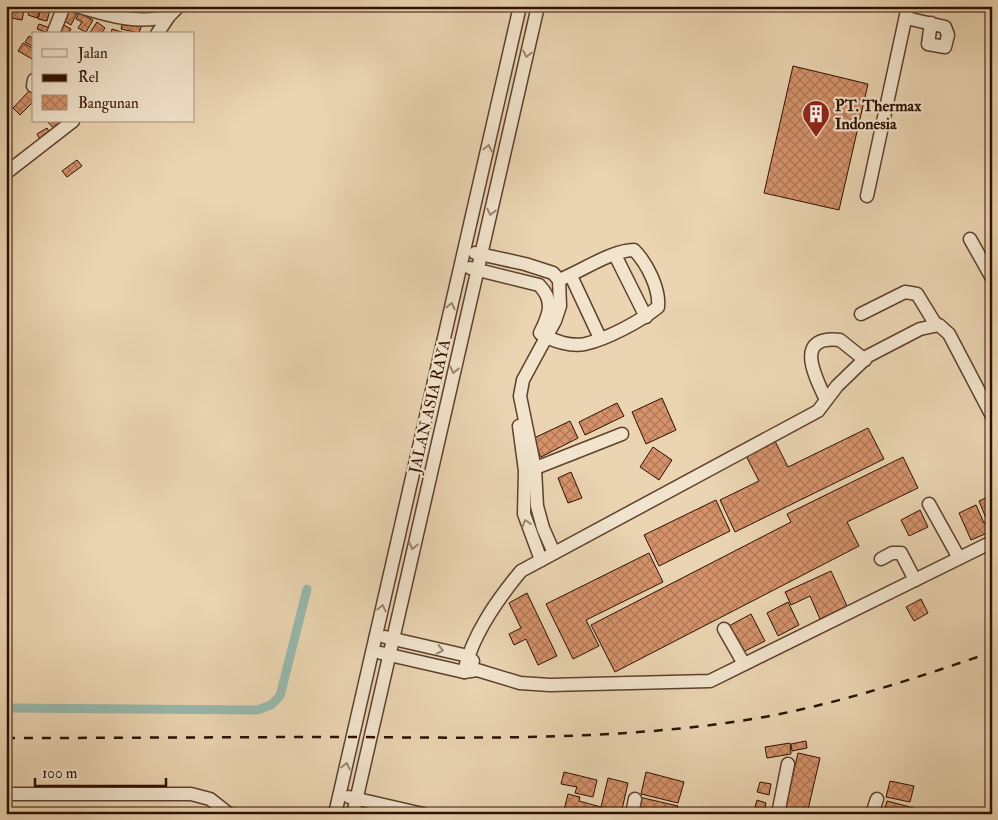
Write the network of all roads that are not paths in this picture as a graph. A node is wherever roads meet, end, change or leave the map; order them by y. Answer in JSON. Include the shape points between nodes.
{"nodes":[{"id":1,"x":64,"y":6,"type":"edge"},
{"id":2,"x":78,"y":6,"type":"edge"},
{"id":3,"x":179,"y":6,"type":"edge"},
{"id":4,"x":520,"y":6,"type":"edge"},
{"id":5,"x":538,"y":6,"type":"edge"},
{"id":6,"x":907,"y":12,"type":"edge"},
{"id":7,"x":169,"y":16,"type":"junction"},
{"id":8,"x":931,"y":23,"type":"dead end"},
{"id":9,"x":55,"y":32,"type":"edge"},
{"id":10,"x":158,"y":32,"type":"edge"},
{"id":11,"x":72,"y":122,"type":"edge"},
{"id":12,"x":6,"y":173,"type":"edge"},
{"id":13,"x":867,"y":196,"type":"dead end"},
{"id":14,"x":970,"y":240,"type":"dead end"},
{"id":15,"x":464,"y":251,"type":"junction"},
{"id":16,"x":481,"y":255,"type":"junction"},
{"id":17,"x":615,"y":255,"type":"junction"},
{"id":18,"x":460,"y":266,"type":"junction"},
{"id":19,"x":478,"y":270,"type":"junction"},
{"id":20,"x":565,"y":278,"type":"junction"},
{"id":21,"x":992,"y":278,"type":"edge"},
{"id":22,"x":860,"y":314,"type":"dead end"},
{"id":23,"x":646,"y":317,"type":"junction"},
{"id":24,"x":551,"y":319,"type":"junction"},
{"id":25,"x":936,"y":325,"type":"junction"},
{"id":26,"x":543,"y":336,"type":"junction"},
{"id":27,"x":600,"y":338,"type":"junction"},
{"id":28,"x":571,"y":344,"type":"junction"},
{"id":29,"x":865,"y":360,"type":"junction"},
{"id":30,"x":826,"y":400,"type":"junction"},
{"id":31,"x":992,"y":416,"type":"edge"},
{"id":32,"x":622,"y":434,"type":"dead end"},
{"id":33,"x":530,"y":470,"type":"junction"},
{"id":34,"x":929,"y":504,"type":"dead end"},
{"id":35,"x":402,"y":525,"type":"junction"},
{"id":36,"x":417,"y":527,"type":"junction"},
{"id":37,"x":992,"y":542,"type":"edge"},
{"id":38,"x":554,"y":552,"type":"junction"},
{"id":39,"x":959,"y":558,"type":"junction"},
{"id":40,"x":881,"y":559,"type":"dead end"},
{"id":41,"x":541,"y":560,"type":"junction"},
{"id":42,"x":915,"y":580,"type":"junction"},
{"id":43,"x":724,"y":629,"type":"dead end"},
{"id":44,"x":376,"y":635,"type":"junction"},
{"id":45,"x":392,"y":639,"type":"junction"},
{"id":46,"x":372,"y":651,"type":"junction"},
{"id":47,"x":388,"y":655,"type":"junction"},
{"id":48,"x":468,"y":656,"type":"junction"},
{"id":49,"x":744,"y":664,"type":"junction"},
{"id":50,"x":478,"y":670,"type":"junction"},
{"id":51,"x":464,"y":672,"type":"junction"},
{"id":52,"x":788,"y":764,"type":"dead end"},
{"id":53,"x":6,"y":794,"type":"edge"},
{"id":54,"x":340,"y":795,"type":"junction"},
{"id":55,"x":356,"y":798,"type":"junction"},
{"id":56,"x":635,"y":798,"type":"dead end"},
{"id":57,"x":877,"y":799,"type":"dead end"},
{"id":58,"x":394,"y":810,"type":"edge"},
{"id":59,"x":229,"y":814,"type":"edge"},
{"id":60,"x":335,"y":814,"type":"edge"},
{"id":61,"x":353,"y":814,"type":"edge"},
{"id":62,"x":423,"y":814,"type":"edge"},
{"id":63,"x":632,"y":814,"type":"edge"},
{"id":64,"x":778,"y":814,"type":"edge"},
{"id":65,"x":872,"y":814,"type":"edge"}],
"edges":[{"from":1,"to":9,"type":"street"},
{"from":2,"to":7,"type":"street","via":[[118,18],[156,20]]},
{"from":3,"to":7,"type":"street"},
{"from":15,"to":4,"type":"street","name":"JALAN ASIA RAYA","one_way":true},
{"from":5,"to":16,"type":"street","name":"JALAN ASIA RAYA","one_way":true},
{"from":6,"to":8,"type":"street"},
{"from":6,"to":13,"type":"street"},
{"from":7,"to":10,"type":"street"},
{"from":11,"to":12,"type":"street"},
{"from":14,"to":21,"type":"street"},
{"from":15,"to":16,"type":"street"},
{"from":15,"to":18,"type":"street","name":"JALAN ASIA RAYA"},
{"from":16,"to":19,"type":"street","name":"JALAN ASIA RAYA"},
{"from":16,"to":20,"type":"street","via":[[525,264]]},
{"from":17,"to":20,"type":"street"},
{"from":17,"to":23,"type":"street"},
{"from":17,"to":23,"type":"street","via":[[634,250],[640,256],[659,299],[658,307]]},
{"from":18,"to":19,"type":"street"},
{"from":35,"to":18,"type":"street","name":"JALAN ASIA RAYA","one_way":true},
{"from":19,"to":24,"type":"street","via":[[539,285],[550,300]]},
{"from":19,"to":36,"type":"street","name":"JALAN ASIA RAYA","one_way":true},
{"from":20,"to":24,"type":"street","via":[[560,306]]},
{"from":20,"to":27,"type":"street"},
{"from":22,"to":25,"type":"street","via":[[905,292],[917,294]]},
{"from":23,"to":27,"type":"street"},
{"from":24,"to":26,"type":"street"},
{"from":24,"to":28,"type":"street"},
{"from":25,"to":29,"type":"street","via":[[920,330]]},
{"from":25,"to":31,"type":"street","via":[[949,334]]},
{"from":26,"to":28,"type":"street"},
{"from":26,"to":33,"type":"street","via":[[523,380],[520,396]]},
{"from":27,"to":28,"type":"street","via":[[585,344]]},
{"from":29,"to":30,"type":"street"},
{"from":29,"to":30,"type":"street","via":[[840,340],[821,340],[815,345],[811,363]]},
{"from":30,"to":38,"type":"street","via":[[818,411],[755,447]]},
{"from":32,"to":33,"type":"street"},
{"from":33,"to":38,"type":"street","via":[[543,528]]},
{"from":41,"to":33,"type":"street","one_way":true,"via":[[524,514]]},
{"from":34,"to":39,"type":"street"},
{"from":35,"to":36,"type":"street"},
{"from":44,"to":35,"type":"street","name":"JALAN ASIA RAYA","one_way":true},
{"from":36,"to":45,"type":"street","name":"JALAN ASIA RAYA","one_way":true},
{"from":37,"to":39,"type":"street"},
{"from":38,"to":41,"type":"street"},
{"from":39,"to":42,"type":"street"},
{"from":40,"to":42,"type":"street","via":[[892,553],[901,554]]},
{"from":41,"to":48,"type":"street","via":[[521,571],[507,588],[472,644]]},
{"from":42,"to":49,"type":"street"},
{"from":43,"to":49,"type":"street"},
{"from":44,"to":45,"type":"street"},
{"from":44,"to":46,"type":"street","name":"JALAN ASIA RAYA"},
{"from":45,"to":47,"type":"street","name":"JALAN ASIA RAYA"},
{"from":45,"to":48,"type":"street","one_way":true},
{"from":46,"to":47,"type":"street"},
{"from":54,"to":46,"type":"street","name":"JALAN ASIA RAYA","one_way":true},
{"from":47,"to":51,"type":"street"},
{"from":47,"to":55,"type":"street","name":"JALAN ASIA RAYA"},
{"from":48,"to":50,"type":"street"},
{"from":48,"to":51,"type":"street"},
{"from":49,"to":50,"type":"street","via":[[710,681],[686,682],[527,684]]},
{"from":50,"to":51,"type":"street"},
{"from":52,"to":64,"type":"street"},
{"from":53,"to":59,"type":"street","via":[[191,794],[210,799]]},
{"from":54,"to":55,"type":"street"},
{"from":54,"to":60,"type":"street","name":"JALAN ASIA RAYA"},
{"from":55,"to":58,"type":"street"},
{"from":55,"to":61,"type":"street","name":"JALAN ASIA RAYA"},
{"from":56,"to":63,"type":"street"},
{"from":57,"to":65,"type":"street"},
{"from":58,"to":62,"type":"street"}]}
